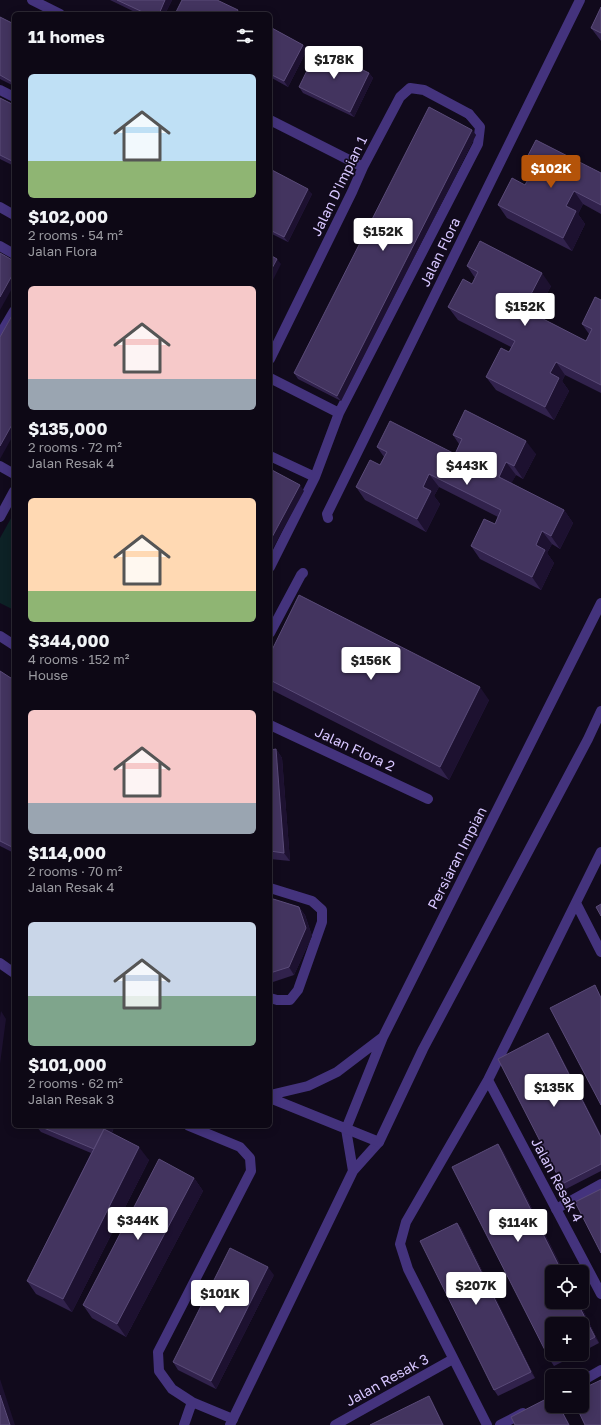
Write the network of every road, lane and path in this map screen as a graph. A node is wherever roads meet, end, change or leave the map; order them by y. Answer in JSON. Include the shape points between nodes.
{"nodes":[{"id":1,"x":32,"y":0,"type":"edge"},
{"id":2,"x":580,"y":0,"type":"edge"},
{"id":3,"x":56,"y":12,"type":"edge"},
{"id":4,"x":0,"y":90,"type":"edge"},
{"id":5,"x":12,"y":96,"type":"edge"},
{"id":6,"x":272,"y":121,"type":"edge"},
{"id":7,"x":363,"y":167,"type":"junction"},
{"id":8,"x":0,"y":207,"type":"edge"},
{"id":9,"x":12,"y":214,"type":"edge"},
{"id":10,"x":0,"y":246,"type":"edge"},
{"id":11,"x":12,"y":253,"type":"edge"},
{"id":12,"x":12,"y":314,"type":"edge"},
{"id":13,"x":0,"y":335,"type":"edge"},
{"id":14,"x":272,"y":355,"type":"edge"},
{"id":15,"x":272,"y":379,"type":"edge"},
{"id":16,"x":340,"y":413,"type":"junction"},
{"id":17,"x":272,"y":457,"type":"edge"},
{"id":18,"x":0,"y":466,"type":"edge"},
{"id":19,"x":12,"y":473,"type":"edge"},
{"id":20,"x":315,"y":477,"type":"junction"},
{"id":21,"x":12,"y":495,"type":"edge"},
{"id":22,"x":0,"y":517,"type":"edge"},
{"id":23,"x":328,"y":518,"type":"dead end"},
{"id":24,"x":272,"y":563,"type":"edge"},
{"id":25,"x":303,"y":573,"type":"dead end"},
{"id":26,"x":601,"y":603,"type":"edge"},
{"id":27,"x":272,"y":629,"type":"edge"},
{"id":28,"x":0,"y":636,"type":"edge"},
{"id":29,"x":12,"y":644,"type":"edge"},
{"id":30,"x":601,"y":711,"type":"edge"},
{"id":31,"x":272,"y":725,"type":"edge"},
{"id":32,"x":428,"y":799,"type":"dead end"},
{"id":33,"x":601,"y":852,"type":"edge"},
{"id":34,"x":272,"y":889,"type":"edge"},
{"id":35,"x":576,"y":903,"type":"junction"},
{"id":36,"x":601,"y":952,"type":"edge"},
{"id":37,"x":0,"y":963,"type":"edge"},
{"id":38,"x":12,"y":972,"type":"edge"},
{"id":39,"x":272,"y":999,"type":"edge"},
{"id":40,"x":383,"y":1037,"type":"junction"},
{"id":41,"x":488,"y":1080,"type":"junction"},
{"id":42,"x":272,"y":1095,"type":"edge"},
{"id":43,"x":272,"y":1097,"type":"edge"},
{"id":44,"x":194,"y":1128,"type":"edge"},
{"id":45,"x":346,"y":1129,"type":"junction"},
{"id":46,"x":379,"y":1142,"type":"junction"},
{"id":47,"x":353,"y":1171,"type":"junction"},
{"id":48,"x":601,"y":1184,"type":"edge"},
{"id":49,"x":556,"y":1209,"type":"junction"},
{"id":50,"x":601,"y":1294,"type":"edge"},
{"id":51,"x":454,"y":1359,"type":"junction"},
{"id":52,"x":601,"y":1370,"type":"edge"},
{"id":53,"x":589,"y":1377,"type":"edge"},
{"id":54,"x":192,"y":1402,"type":"junction"},
{"id":55,"x":532,"y":1407,"type":"edge"},
{"id":56,"x":231,"y":1422,"type":"edge"},
{"id":57,"x":184,"y":1425,"type":"edge"},
{"id":58,"x":335,"y":1425,"type":"edge"},
{"id":59,"x":487,"y":1425,"type":"edge"},
{"id":60,"x":500,"y":1425,"type":"edge"}],
"edges":[{"from":1,"to":3,"type":"street"},
{"from":2,"to":23,"type":"street","name":"Jalan Flora","via":[[327,514]]},
{"from":4,"to":5,"type":"street"},
{"from":6,"to":7,"type":"street"},
{"from":7,"to":14,"type":"street","name":"Jalan D'Impian 1"},
{"from":7,"to":16,"type":"street","name":"Jalan D'Impian 1","via":[[400,97],[410,88],[424,90],[470,114],[480,127],[478,144]]},
{"from":8,"to":9,"type":"street"},
{"from":10,"to":11,"type":"street"},
{"from":12,"to":13,"type":"street"},
{"from":15,"to":16,"type":"street"},
{"from":16,"to":20,"type":"street"},
{"from":17,"to":20,"type":"street"},
{"from":18,"to":19,"type":"street"},
{"from":20,"to":24,"type":"street"},
{"from":21,"to":22,"type":"street"},
{"from":25,"to":27,"type":"street"},
{"from":26,"to":40,"type":"street","name":"Persiaran Impian"},
{"from":28,"to":29,"type":"street"},
{"from":30,"to":46,"type":"street","via":[[423,1049]]},
{"from":31,"to":32,"type":"street","name":"Jalan Flora 2"},
{"from":33,"to":35,"type":"street"},
{"from":34,"to":39,"type":"street","via":[[312,901],[322,910],[322,922],[298,990],[290,1000]]},
{"from":35,"to":36,"type":"street"},
{"from":35,"to":41,"type":"street"},
{"from":37,"to":38,"type":"street"},
{"from":40,"to":42,"type":"street","via":[[337,1072],[308,1086]]},
{"from":40,"to":45,"type":"street","name":"Persiaran Impian"},
{"from":41,"to":49,"type":"street","name":"Jalan Resak 4"},
{"from":41,"to":51,"type":"street","via":[[406,1222],[400,1244],[408,1269]]},
{"from":43,"to":45,"type":"street"},
{"from":44,"to":54,"type":"street","via":[[240,1147],[250,1158],[251,1172],[158,1352],[159,1371],[172,1389]]},
{"from":45,"to":46,"type":"street"},
{"from":45,"to":47,"type":"street"},
{"from":46,"to":47,"type":"street"},
{"from":47,"to":56,"type":"street"},
{"from":48,"to":49,"type":"street"},
{"from":49,"to":50,"type":"street","name":"Jalan Resak 4"},
{"from":51,"to":58,"type":"street","name":"Jalan Resak 3"},
{"from":51,"to":59,"type":"street"},
{"from":52,"to":53,"type":"street"},
{"from":54,"to":56,"type":"street"},
{"from":54,"to":57,"type":"street"},
{"from":55,"to":60,"type":"street"}]}
